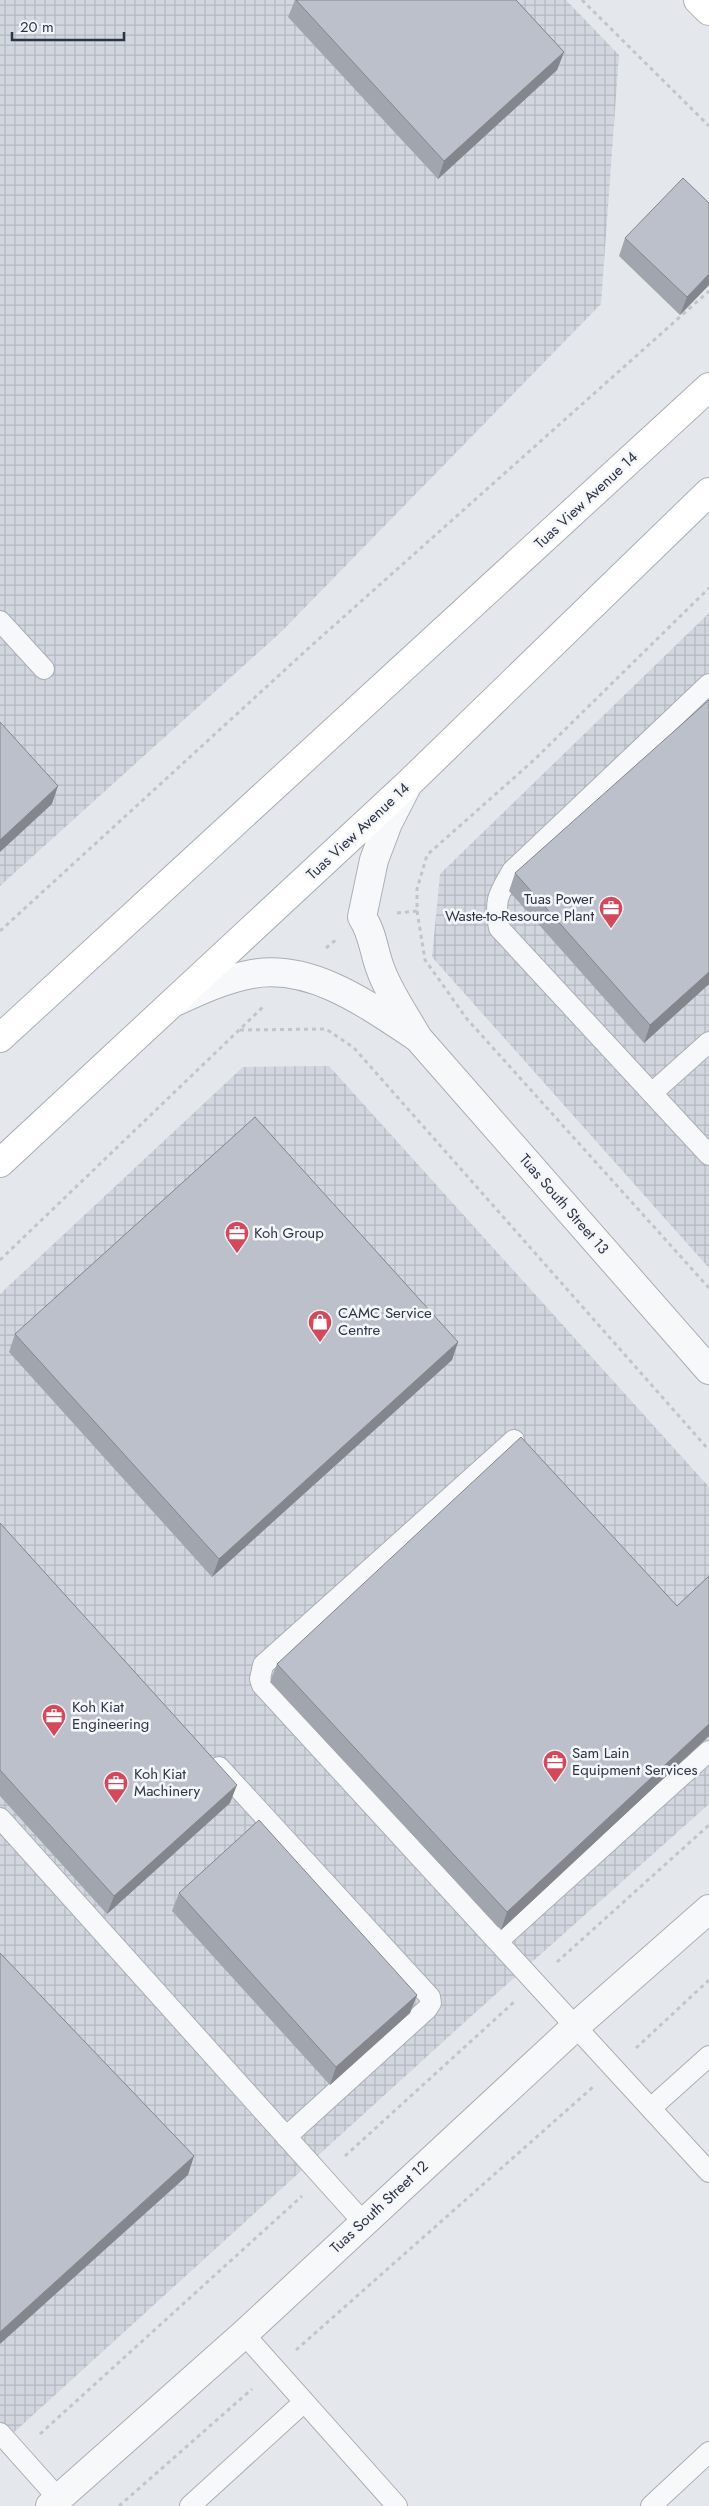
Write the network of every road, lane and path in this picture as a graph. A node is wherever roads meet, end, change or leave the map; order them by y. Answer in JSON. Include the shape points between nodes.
{"nodes":[{"id":1,"x":582,"y":0,"type":"edge"},
{"id":2,"x":698,"y":0,"type":"edge"},
{"id":3,"x":709,"y":12,"type":"edge"},
{"id":4,"x":709,"y":126,"type":"edge"},
{"id":5,"x":709,"y":292,"type":"edge"},
{"id":6,"x":709,"y":387,"type":"edge"},
{"id":7,"x":709,"y":492,"type":"edge"},
{"id":8,"x":709,"y":588,"type":"edge"},
{"id":9,"x":0,"y":621,"type":"edge"},
{"id":10,"x":44,"y":669,"type":"dead end"},
{"id":11,"x":709,"y":684,"type":"edge"},
{"id":12,"x":409,"y":782,"type":"junction"},
{"id":13,"x":417,"y":911,"type":"junction"},
{"id":14,"x":362,"y":917,"type":"junction"},
{"id":15,"x":0,"y":931,"type":"edge"},
{"id":16,"x":296,"y":975,"type":"junction"},
{"id":17,"x":177,"y":1001,"type":"junction"},
{"id":18,"x":240,"y":1030,"type":"junction"},
{"id":19,"x":0,"y":1038,"type":"edge"},
{"id":20,"x":418,"y":1038,"type":"junction"},
{"id":21,"x":709,"y":1042,"type":"edge"},
{"id":22,"x":652,"y":1093,"type":"junction"},
{"id":23,"x":709,"y":1155,"type":"edge"},
{"id":24,"x":0,"y":1163,"type":"edge"},
{"id":25,"x":0,"y":1260,"type":"edge"},
{"id":26,"x":709,"y":1288,"type":"edge"},
{"id":27,"x":709,"y":1370,"type":"edge"},
{"id":28,"x":514,"y":1440,"type":"dead end"},
{"id":29,"x":709,"y":1450,"type":"edge"},
{"id":30,"x":709,"y":1751,"type":"edge"},
{"id":31,"x":209,"y":1757,"type":"edge"},
{"id":32,"x":0,"y":1818,"type":"edge"},
{"id":33,"x":709,"y":1825,"type":"edge"},
{"id":34,"x":709,"y":1909,"type":"edge"},
{"id":35,"x":498,"y":1941,"type":"junction"},
{"id":36,"x":709,"y":1980,"type":"edge"},
{"id":37,"x":536,"y":1982,"type":"junction"},
{"id":38,"x":576,"y":2026,"type":"junction"},
{"id":39,"x":709,"y":2056,"type":"edge"},
{"id":40,"x":614,"y":2068,"type":"junction"},
{"id":41,"x":651,"y":2108,"type":"junction"},
{"id":42,"x":286,"y":2137,"type":"junction"},
{"id":43,"x":709,"y":2172,"type":"edge"},
{"id":44,"x":322,"y":2177,"type":"junction"},
{"id":45,"x":363,"y":2222,"type":"junction"},
{"id":46,"x":244,"y":2334,"type":"junction"},
{"id":47,"x":275,"y":2369,"type":"junction"},
{"id":48,"x":304,"y":2402,"type":"junction"},
{"id":49,"x":0,"y":2433,"type":"edge"},
{"id":50,"x":709,"y":2452,"type":"edge"},
{"id":51,"x":19,"y":2453,"type":"junction"},
{"id":52,"x":54,"y":2502,"type":"edge"},
{"id":53,"x":119,"y":2506,"type":"edge"},
{"id":54,"x":190,"y":2506,"type":"edge"},
{"id":55,"x":397,"y":2506,"type":"edge"},
{"id":56,"x":651,"y":2506,"type":"edge"}],
"edges":[{"from":1,"to":4,"type":"path"},
{"from":2,"to":3,"type":"street"},
{"from":5,"to":15,"type":"path","via":[[311,646]]},
{"from":6,"to":19,"type":"street","name":"Tuas View Avenue 14"},
{"from":7,"to":12,"type":"street","name":"Tuas View Avenue 14"},
{"from":8,"to":13,"type":"path","via":[[534,760],[427,856],[417,889]]},
{"from":9,"to":10,"type":"lane"},
{"from":11,"to":22,"type":"lane","via":[[512,871],[500,891],[496,906],[499,928]]},
{"from":12,"to":14,"type":"street","via":[[374,860]]},
{"from":12,"to":17,"type":"street","name":"Tuas View Avenue 14"},
{"from":13,"to":14,"type":"path"},
{"from":13,"to":26,"type":"path","via":[[425,960],[467,1019]]},
{"from":14,"to":16,"type":"path"},
{"from":14,"to":20,"type":"street","name":"Tuas South Street 13","via":[[372,932],[379,966]]},
{"from":16,"to":17,"type":"street","name":"Tuas South Street 13","via":[[254,973],[221,981]]},
{"from":16,"to":18,"type":"path"},
{"from":16,"to":20,"type":"street","name":"Tuas South Street 13","via":[[345,991]]},
{"from":17,"to":24,"type":"street","name":"Tuas View Avenue 14"},
{"from":18,"to":25,"type":"path"},
{"from":18,"to":29,"type":"path","via":[[326,1029],[354,1048]]},
{"from":20,"to":27,"type":"street","name":"Tuas South Street 13"},
{"from":21,"to":22,"type":"lane"},
{"from":22,"to":23,"type":"lane"},
{"from":28,"to":35,"type":"lane","via":[[263,1665],[260,1679]]},
{"from":30,"to":35,"type":"lane"},
{"from":31,"to":42,"type":"lane","via":[[430,1997],[427,2009]]},
{"from":32,"to":42,"type":"lane"},
{"from":33,"to":37,"type":"path"},
{"from":34,"to":38,"type":"street","name":"Tuas South Street 12"},
{"from":35,"to":37,"type":"lane"},
{"from":36,"to":40,"type":"path"},
{"from":37,"to":38,"type":"lane"},
{"from":37,"to":44,"type":"path"},
{"from":38,"to":40,"type":"lane"},
{"from":38,"to":45,"type":"street","name":"Tuas South Street 12"},
{"from":39,"to":41,"type":"lane"},
{"from":40,"to":41,"type":"lane"},
{"from":40,"to":47,"type":"path"},
{"from":41,"to":43,"type":"lane"},
{"from":42,"to":44,"type":"lane"},
{"from":44,"to":45,"type":"lane"},
{"from":44,"to":51,"type":"path"},
{"from":45,"to":46,"type":"street","name":"Tuas South Street 12"},
{"from":46,"to":47,"type":"lane"},
{"from":46,"to":52,"type":"street","name":"Tuas South Street 12"},
{"from":47,"to":48,"type":"lane"},
{"from":47,"to":53,"type":"path"},
{"from":48,"to":54,"type":"lane"},
{"from":48,"to":55,"type":"lane"},
{"from":49,"to":51,"type":"lane"},
{"from":50,"to":56,"type":"lane"},
{"from":51,"to":52,"type":"lane"}]}
